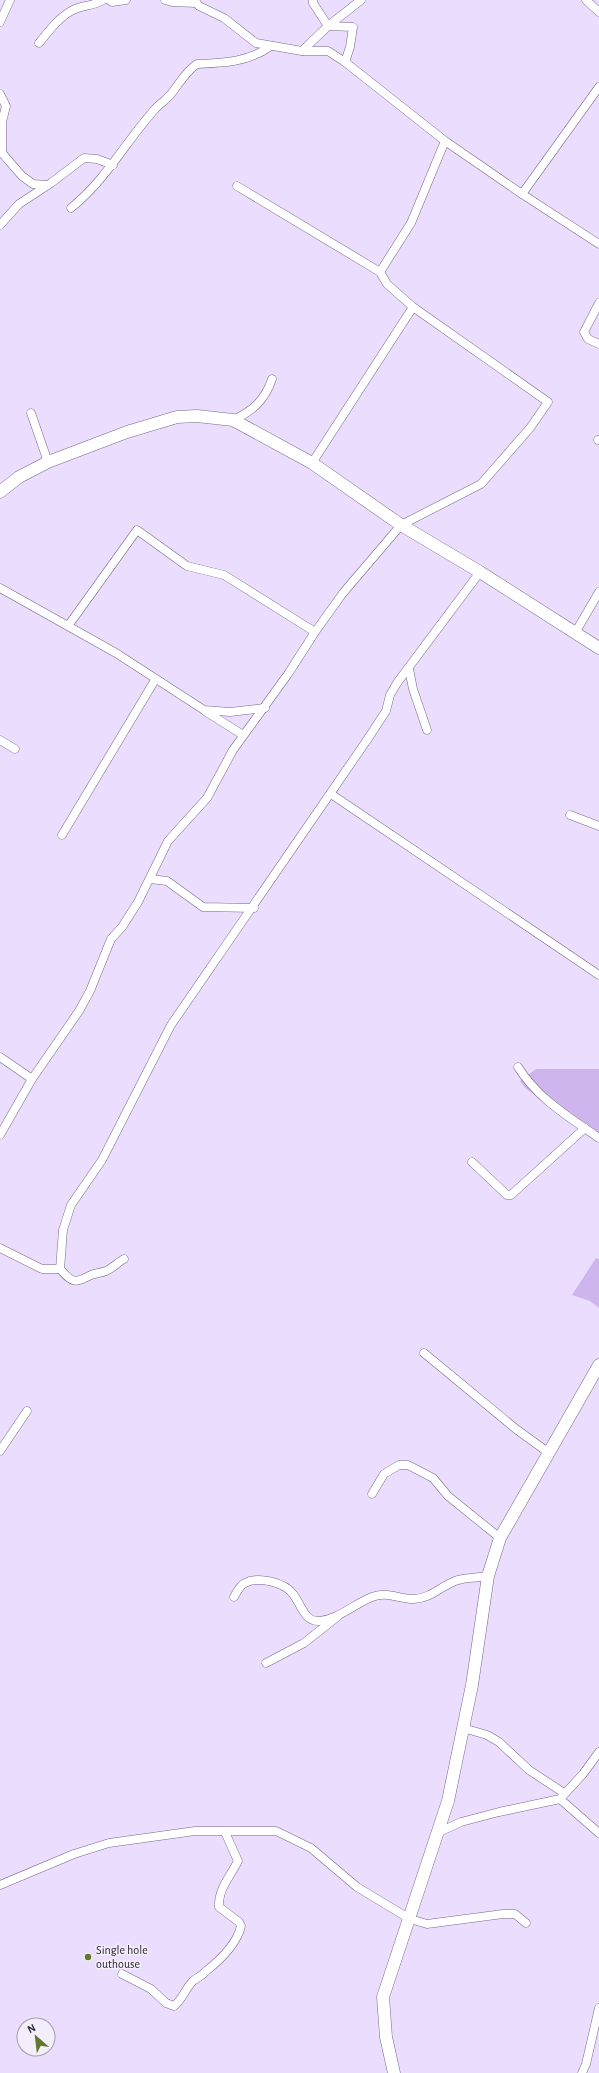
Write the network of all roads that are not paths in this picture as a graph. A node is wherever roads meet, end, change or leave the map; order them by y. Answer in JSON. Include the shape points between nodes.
{"nodes":[{"id":1,"x":10,"y":0,"type":"edge"},
{"id":2,"x":103,"y":0,"type":"edge"},
{"id":3,"x":109,"y":0,"type":"edge"},
{"id":4,"x":126,"y":0,"type":"edge"},
{"id":5,"x":165,"y":0,"type":"edge"},
{"id":6,"x":313,"y":0,"type":"edge"},
{"id":7,"x":361,"y":0,"type":"edge"},
{"id":8,"x":586,"y":0,"type":"edge"},
{"id":9,"x":195,"y":1,"type":"edge"},
{"id":10,"x":599,"y":12,"type":"edge"},
{"id":11,"x":0,"y":22,"type":"edge"},
{"id":12,"x":328,"y":26,"type":"junction"},
{"id":13,"x":39,"y":43,"type":"dead end"},
{"id":14,"x":272,"y":46,"type":"junction"},
{"id":15,"x":302,"y":51,"type":"junction"},
{"id":16,"x":345,"y":62,"type":"junction"},
{"id":17,"x":599,"y":86,"type":"edge"},
{"id":18,"x":0,"y":94,"type":"edge"},
{"id":19,"x":445,"y":141,"type":"junction"},
{"id":20,"x":113,"y":165,"type":"junction"},
{"id":21,"x":48,"y":185,"type":"junction"},
{"id":22,"x":237,"y":186,"type":"dead end"},
{"id":23,"x":522,"y":194,"type":"junction"},
{"id":24,"x":71,"y":208,"type":"dead end"},
{"id":25,"x":0,"y":225,"type":"edge"},
{"id":26,"x":599,"y":244,"type":"edge"},
{"id":27,"x":380,"y":272,"type":"junction"},
{"id":28,"x":599,"y":303,"type":"edge"},
{"id":29,"x":413,"y":307,"type":"junction"},
{"id":30,"x":599,"y":344,"type":"edge"},
{"id":31,"x":272,"y":379,"type":"dead end"},
{"id":32,"x":31,"y":413,"type":"dead end"},
{"id":33,"x":233,"y":420,"type":"junction"},
{"id":34,"x":48,"y":462,"type":"junction"},
{"id":35,"x":312,"y":463,"type":"junction"},
{"id":36,"x":0,"y":492,"type":"edge"},
{"id":37,"x":401,"y":525,"type":"junction"},
{"id":38,"x":480,"y":572,"type":"junction"},
{"id":39,"x":0,"y":588,"type":"edge"},
{"id":40,"x":599,"y":592,"type":"edge"},
{"id":41,"x":68,"y":626,"type":"junction"},
{"id":42,"x":315,"y":632,"type":"junction"},
{"id":43,"x":575,"y":633,"type":"junction"},
{"id":44,"x":599,"y":648,"type":"edge"},
{"id":45,"x":409,"y":669,"type":"junction"},
{"id":46,"x":155,"y":680,"type":"junction"},
{"id":47,"x":265,"y":708,"type":"junction"},
{"id":48,"x":204,"y":710,"type":"junction"},
{"id":49,"x":427,"y":730,"type":"dead end"},
{"id":50,"x":243,"y":735,"type":"junction"},
{"id":51,"x":0,"y":740,"type":"edge"},
{"id":52,"x":16,"y":749,"type":"dead end"},
{"id":53,"x":331,"y":794,"type":"junction"},
{"id":54,"x":570,"y":816,"type":"dead end"},
{"id":55,"x":599,"y":826,"type":"edge"},
{"id":56,"x":62,"y":835,"type":"dead end"},
{"id":57,"x":150,"y":879,"type":"junction"},
{"id":58,"x":254,"y":908,"type":"junction"},
{"id":59,"x":599,"y":976,"type":"edge"},
{"id":60,"x":0,"y":1057,"type":"edge"},
{"id":61,"x":518,"y":1067,"type":"dead end"},
{"id":62,"x":32,"y":1079,"type":"junction"},
{"id":63,"x":585,"y":1128,"type":"junction"},
{"id":64,"x":0,"y":1135,"type":"edge"},
{"id":65,"x":599,"y":1138,"type":"edge"},
{"id":66,"x":472,"y":1162,"type":"dead end"},
{"id":67,"x":0,"y":1248,"type":"edge"},
{"id":68,"x":124,"y":1259,"type":"dead end"},
{"id":69,"x":60,"y":1269,"type":"junction"},
{"id":70,"x":424,"y":1353,"type":"dead end"},
{"id":71,"x":597,"y":1372,"type":"edge"},
{"id":72,"x":27,"y":1412,"type":"dead end"},
{"id":73,"x":0,"y":1451,"type":"edge"},
{"id":74,"x":549,"y":1453,"type":"junction"},
{"id":75,"x":372,"y":1494,"type":"dead end"},
{"id":76,"x":500,"y":1538,"type":"junction"},
{"id":77,"x":488,"y":1576,"type":"junction"},
{"id":78,"x":234,"y":1597,"type":"dead end"},
{"id":79,"x":339,"y":1615,"type":"junction"},
{"id":80,"x":266,"y":1663,"type":"dead end"},
{"id":81,"x":463,"y":1728,"type":"junction"},
{"id":82,"x":599,"y":1752,"type":"edge"},
{"id":83,"x":562,"y":1796,"type":"junction"},
{"id":84,"x":225,"y":1832,"type":"junction"},
{"id":85,"x":438,"y":1833,"type":"junction"},
{"id":86,"x":599,"y":1833,"type":"edge"},
{"id":87,"x":0,"y":1886,"type":"edge"},
{"id":88,"x":410,"y":1919,"type":"junction"},
{"id":89,"x":526,"y":1923,"type":"dead end"},
{"id":90,"x":122,"y":1974,"type":"dead end"},
{"id":91,"x":599,"y":2008,"type":"edge"},
{"id":92,"x":394,"y":2073,"type":"edge"},
{"id":93,"x":582,"y":2073,"type":"edge"}],
"edges":[{"from":1,"to":11,"type":"street"},
{"from":2,"to":13,"type":"street","via":[[73,10]]},
{"from":3,"to":4,"type":"street"},
{"from":5,"to":9,"type":"street"},
{"from":6,"to":12,"type":"street"},
{"from":7,"to":12,"type":"street"},
{"from":8,"to":10,"type":"street"},
{"from":9,"to":14,"type":"street","via":[[224,18],[256,43]]},
{"from":12,"to":15,"type":"street"},
{"from":12,"to":16,"type":"street","via":[[353,27]]},
{"from":14,"to":15,"type":"street"},
{"from":14,"to":20,"type":"street","via":[[260,54],[238,61],[197,64],[184,75]]},
{"from":15,"to":16,"type":"street","via":[[328,51]]},
{"from":16,"to":19,"type":"street"},
{"from":17,"to":23,"type":"street"},
{"from":18,"to":21,"type":"street","via":[[6,106],[2,122],[2,152],[22,176],[33,184]]},
{"from":19,"to":23,"type":"street"},
{"from":19,"to":27,"type":"street","via":[[411,223]]},
{"from":20,"to":21,"type":"street","via":[[97,159],[84,158]]},
{"from":20,"to":24,"type":"street"},
{"from":21,"to":25,"type":"street","via":[[19,204]]},
{"from":22,"to":27,"type":"street"},
{"from":23,"to":26,"type":"street"},
{"from":27,"to":29,"type":"street","via":[[387,284]]},
{"from":28,"to":30,"type":"street","via":[[584,332],[588,339]]},
{"from":29,"to":35,"type":"street"},
{"from":29,"to":37,"type":"street","via":[[548,402],[530,428],[481,484]]},
{"from":31,"to":33,"type":"street","via":[[261,402]]},
{"from":32,"to":34,"type":"street"},
{"from":33,"to":34,"type":"main road","via":[[197,416],[177,417],[117,435]]},
{"from":33,"to":35,"type":"main road"},
{"from":34,"to":36,"type":"main road","via":[[19,477]]},
{"from":35,"to":37,"type":"main road"},
{"from":37,"to":38,"type":"main road"},
{"from":37,"to":42,"type":"street","via":[[348,587]]},
{"from":38,"to":43,"type":"main road"},
{"from":38,"to":45,"type":"street"},
{"from":39,"to":41,"type":"street"},
{"from":40,"to":43,"type":"street"},
{"from":41,"to":42,"type":"street","via":[[138,530],[187,566],[224,575]]},
{"from":41,"to":46,"type":"street","via":[[116,653]]},
{"from":42,"to":47,"type":"street"},
{"from":43,"to":44,"type":"main road"},
{"from":45,"to":49,"type":"street"},
{"from":45,"to":53,"type":"street","via":[[390,694],[386,711]]},
{"from":46,"to":48,"type":"street"},
{"from":46,"to":56,"type":"street"},
{"from":47,"to":48,"type":"street","via":[[230,712]]},
{"from":47,"to":50,"type":"street"},
{"from":48,"to":50,"type":"street"},
{"from":50,"to":57,"type":"street","via":[[207,798],[168,841]]},
{"from":51,"to":52,"type":"street"},
{"from":53,"to":58,"type":"street"},
{"from":53,"to":59,"type":"street"},
{"from":54,"to":55,"type":"street"},
{"from":57,"to":58,"type":"street","via":[[167,881],[204,907]]},
{"from":57,"to":62,"type":"street","via":[[122,927],[111,939],[80,1011]]},
{"from":58,"to":69,"type":"street","via":[[228,941],[171,1026],[102,1160],[71,1205],[63,1230]]},
{"from":60,"to":62,"type":"street"},
{"from":61,"to":63,"type":"street","via":[[542,1097]]},
{"from":62,"to":64,"type":"street"},
{"from":63,"to":65,"type":"street"},
{"from":63,"to":66,"type":"street","via":[[510,1195]]},
{"from":67,"to":69,"type":"street","via":[[42,1270]]},
{"from":68,"to":69,"type":"street","via":[[107,1271],[76,1281]]},
{"from":70,"to":74,"type":"street"},
{"from":71,"to":74,"type":"main road"},
{"from":72,"to":73,"type":"street"},
{"from":74,"to":76,"type":"main road"},
{"from":75,"to":76,"type":"street","via":[[384,1474],[399,1465],[408,1465],[433,1478],[448,1496]]},
{"from":76,"to":77,"type":"main road"},
{"from":77,"to":79,"type":"street","via":[[458,1580],[423,1598],[412,1599],[383,1594],[372,1597]]},
{"from":77,"to":81,"type":"main road"},
{"from":78,"to":79,"type":"street","via":[[244,1584],[267,1580],[286,1587],[308,1617],[318,1621]]},
{"from":79,"to":80,"type":"street","via":[[304,1643]]},
{"from":81,"to":83,"type":"street","via":[[487,1735],[499,1742]]},
{"from":81,"to":85,"type":"main road","via":[[448,1801]]},
{"from":82,"to":83,"type":"street"},
{"from":83,"to":85,"type":"street","via":[[461,1822]]},
{"from":83,"to":86,"type":"street"},
{"from":84,"to":87,"type":"street","via":[[195,1831],[109,1843],[74,1854]]},
{"from":84,"to":88,"type":"street","via":[[276,1831],[293,1838],[311,1848],[357,1888]]},
{"from":84,"to":90,"type":"street","via":[[238,1861],[218,1897],[219,1907],[241,1926],[232,1944],[210,1968],[192,1982],[174,2006],[166,2003],[151,1989]]},
{"from":85,"to":88,"type":"main road"},
{"from":88,"to":89,"type":"street","via":[[427,1924],[515,1914]]},
{"from":88,"to":92,"type":"main road","via":[[383,1997],[386,2037]]},
{"from":91,"to":93,"type":"street"}]}
